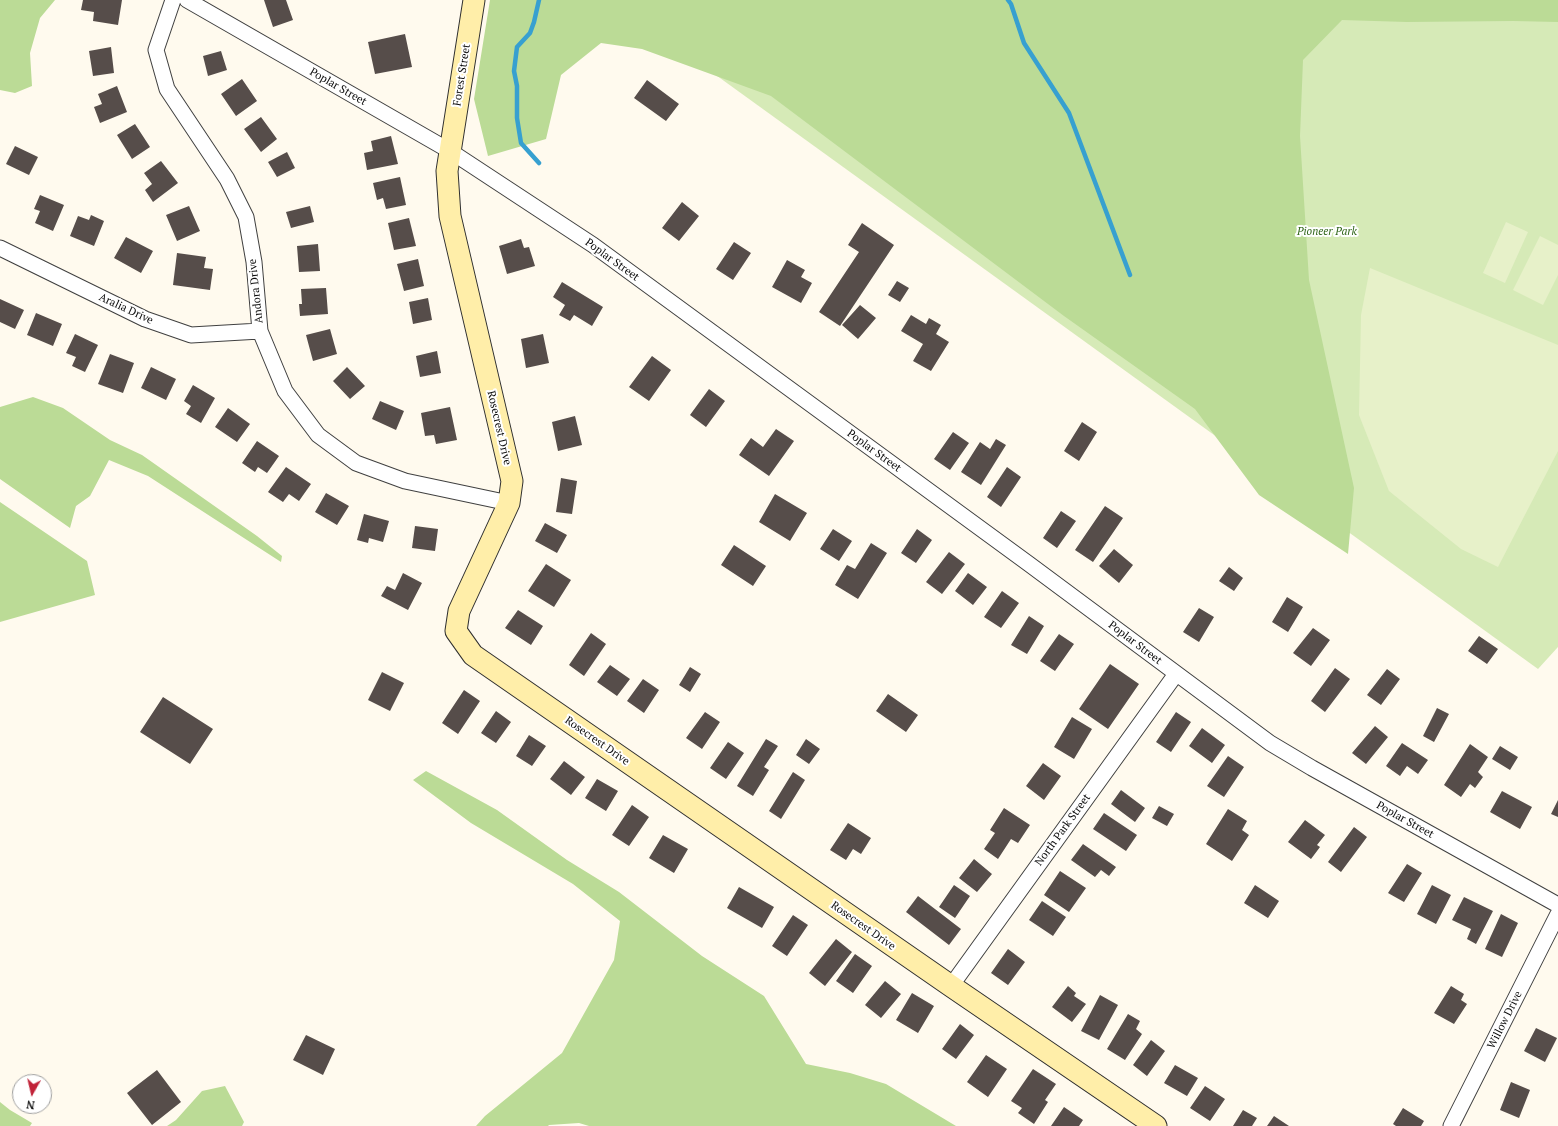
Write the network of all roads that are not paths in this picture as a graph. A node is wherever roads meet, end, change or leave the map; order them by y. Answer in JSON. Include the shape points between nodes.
{"nodes":[{"id":1,"x":173,"y":0,"type":"edge"},
{"id":2,"x":187,"y":0,"type":"edge"},
{"id":3,"x":474,"y":0,"type":"edge"},
{"id":4,"x":450,"y":151,"type":"junction"},
{"id":5,"x":0,"y":248,"type":"edge"},
{"id":6,"x":260,"y":331,"type":"junction"},
{"id":7,"x":509,"y":503,"type":"junction"},
{"id":8,"x":1176,"y":674,"type":"junction"},
{"id":9,"x":1558,"y":905,"type":"edge"},
{"id":10,"x":1558,"y":914,"type":"edge"},
{"id":11,"x":951,"y":986,"type":"junction"},
{"id":12,"x":1156,"y":1126,"type":"edge"},
{"id":13,"x":1451,"y":1126,"type":"edge"}],
"edges":[{"from":1,"to":6,"type":"street","name":"Andora Drive","via":[[156,50],[166,88],[227,179],[246,217],[254,262]]},
{"from":2,"to":4,"type":"street","name":"Poplar Street"},
{"from":3,"to":4,"type":"street","name":"Forest Street"},
{"from":4,"to":7,"type":"street","name":"Rosecrest Drive","via":[[447,171],[450,216],[512,481]]},
{"from":4,"to":8,"type":"street","name":"Poplar Street","via":[[593,245]]},
{"from":5,"to":6,"type":"street","name":"Aralia Drive","via":[[145,319],[191,335]]},
{"from":6,"to":7,"type":"street","name":"Andora Drive","via":[[285,391],[318,435],[356,463],[405,481]]},
{"from":7,"to":11,"type":"street","name":"Rosecrest Drive","via":[[458,611],[456,632],[473,655]]},
{"from":8,"to":9,"type":"street","name":"Poplar Street","via":[[1270,743]]},
{"from":8,"to":11,"type":"street","name":"North Park Street"},
{"from":10,"to":13,"type":"street","name":"Willow Drive"},
{"from":11,"to":12,"type":"street","name":"Rosecrest Drive"}]}
